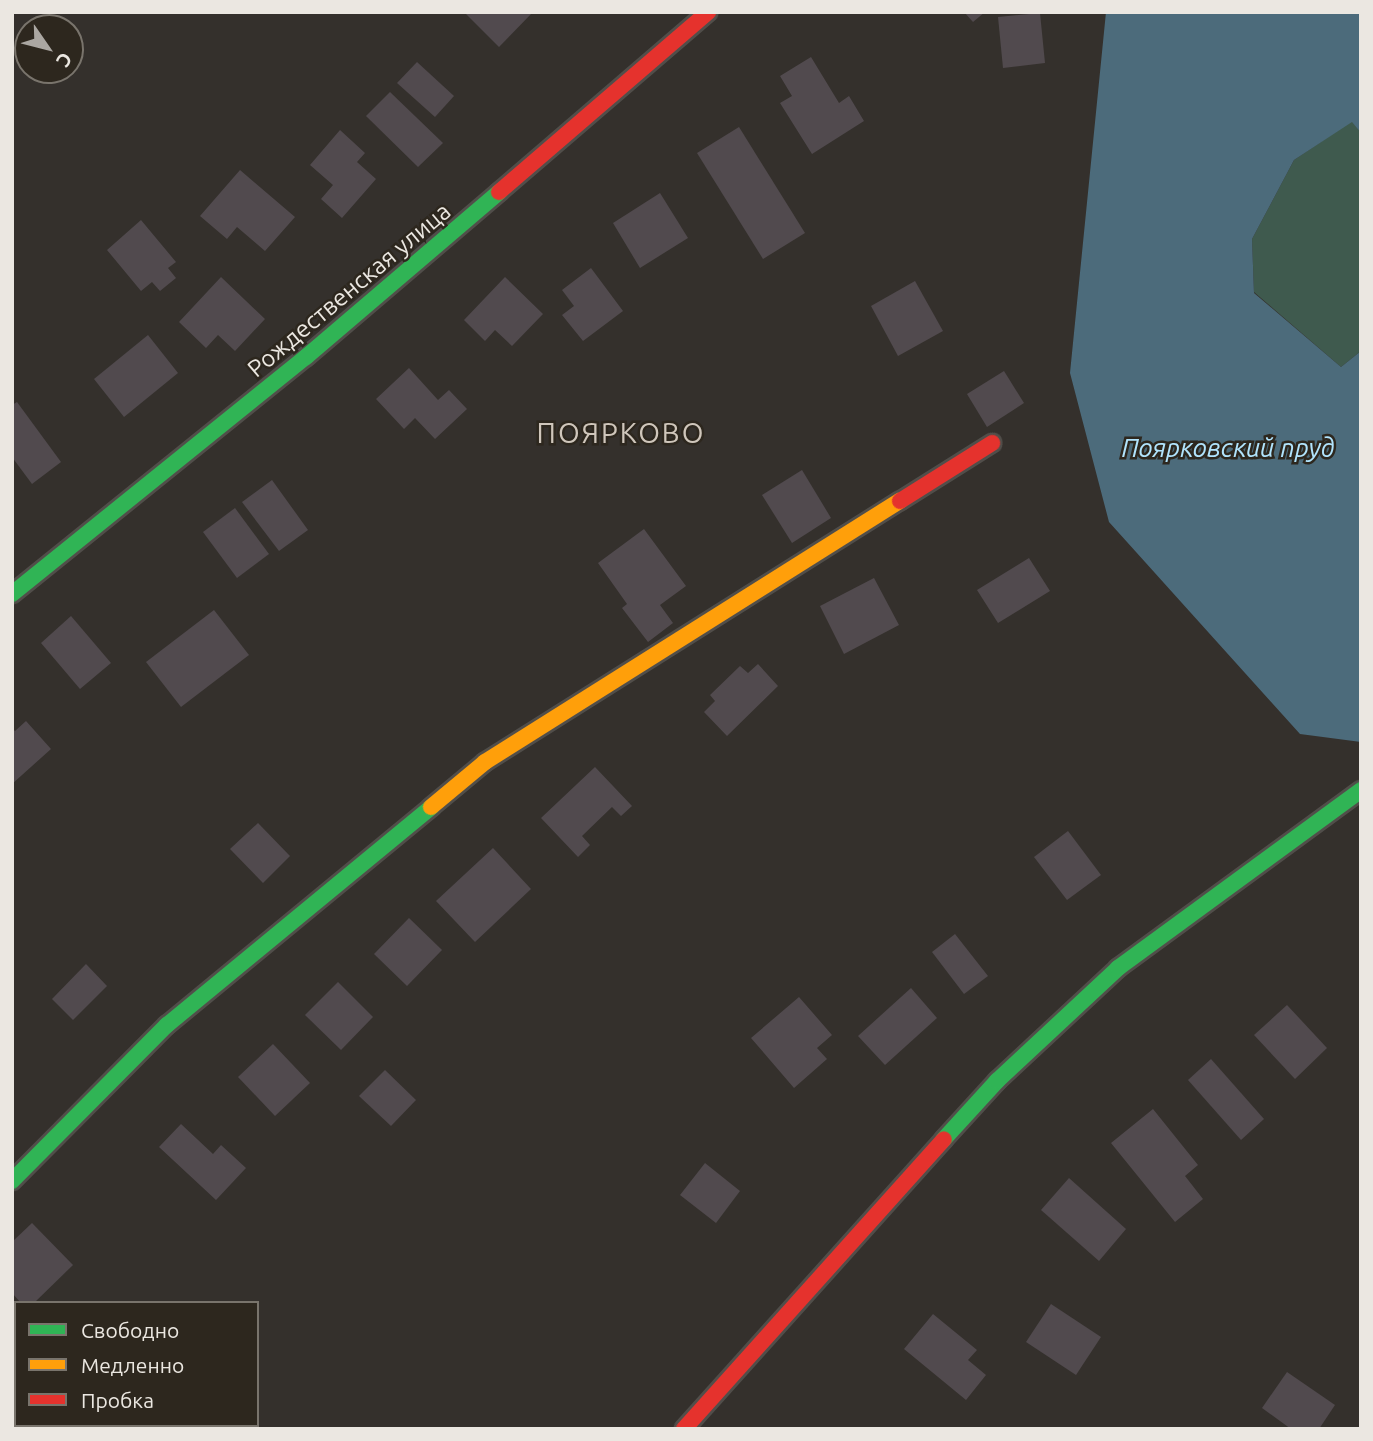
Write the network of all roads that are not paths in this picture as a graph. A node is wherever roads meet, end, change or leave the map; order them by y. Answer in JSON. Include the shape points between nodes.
{"nodes":[{"id":1,"x":708,"y":12,"type":"edge"},
{"id":2,"x":992,"y":443,"type":"dead end"},
{"id":3,"x":12,"y":594,"type":"edge"},
{"id":4,"x":1361,"y":790,"type":"edge"},
{"id":5,"x":12,"y":1181,"type":"edge"},
{"id":6,"x":684,"y":1429,"type":"edge"}],
"edges":[{"from":1,"to":3,"type":"street","name":"Рождественская улица","via":[[306,357]]},
{"from":2,"to":5,"type":"street","via":[[485,762],[167,1025]]},
{"from":4,"to":6,"type":"street","via":[[1118,968],[1007,1072]]}]}
